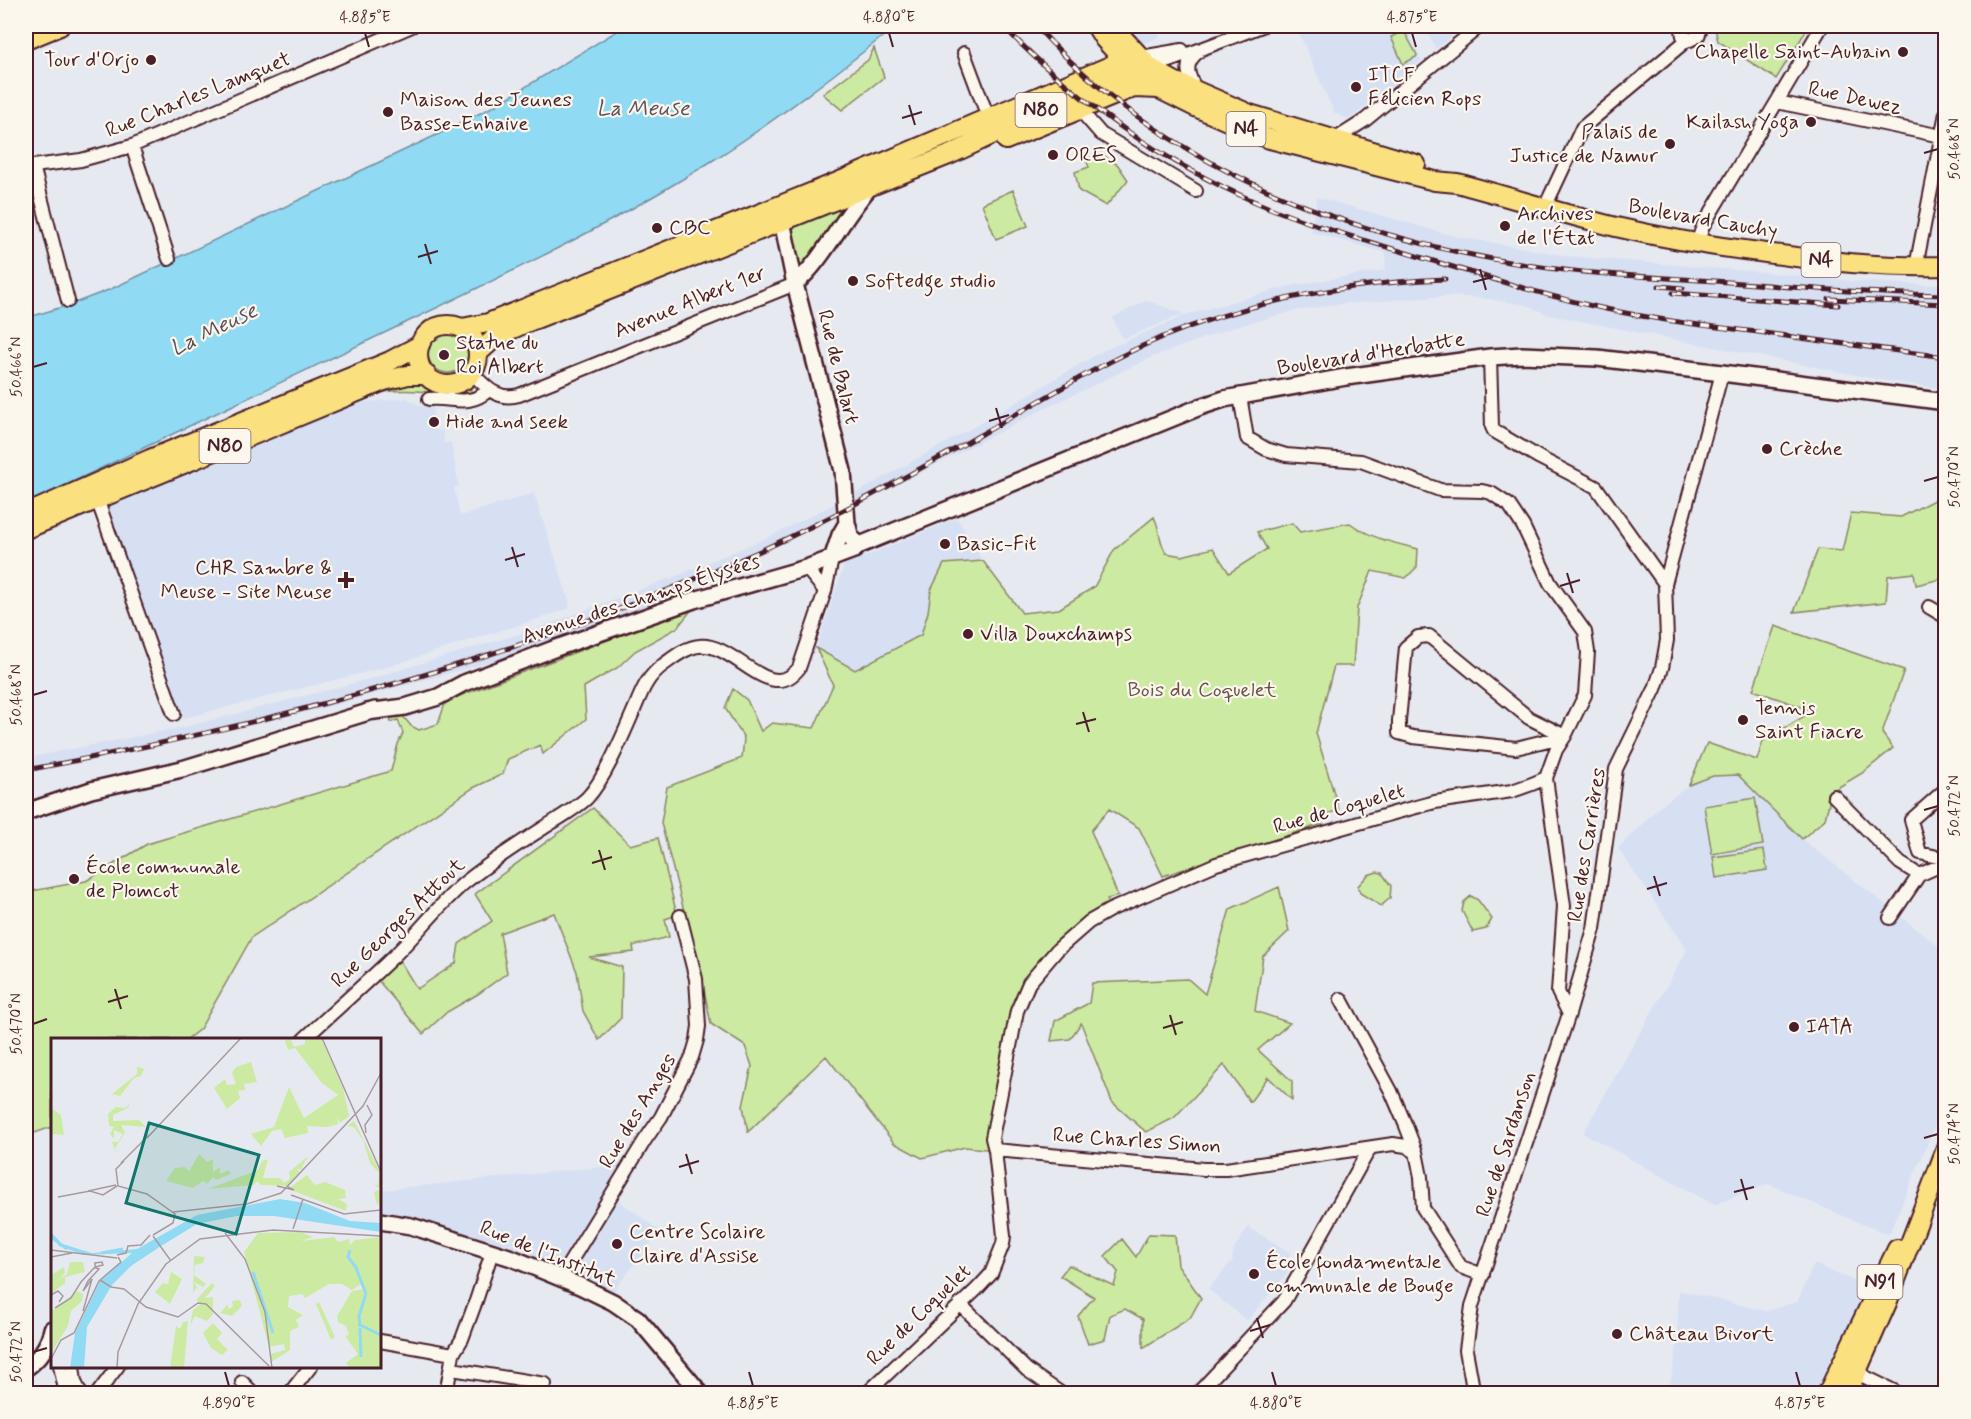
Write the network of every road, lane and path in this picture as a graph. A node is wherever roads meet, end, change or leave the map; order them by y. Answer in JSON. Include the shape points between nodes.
{"nodes":[{"id":1,"x":60,"y":26,"type":"edge"},
{"id":2,"x":412,"y":26,"type":"edge"},
{"id":3,"x":1262,"y":26,"type":"edge"},
{"id":4,"x":1480,"y":26,"type":"edge"},
{"id":5,"x":1684,"y":26,"type":"edge"},
{"id":6,"x":1698,"y":26,"type":"edge"},
{"id":7,"x":1822,"y":26,"type":"edge"},
{"id":8,"x":1104,"y":30,"type":"edge"},
{"id":9,"x":26,"y":40,"type":"edge"},
{"id":10,"x":1688,"y":40,"type":"junction"},
{"id":11,"x":1201,"y":49,"type":"junction"},
{"id":12,"x":964,"y":53,"type":"dead end"},
{"id":13,"x":1138,"y":65,"type":"junction"},
{"id":14,"x":1099,"y":71,"type":"junction"},
{"id":15,"x":1195,"y":88,"type":"junction"},
{"id":16,"x":1159,"y":89,"type":"junction"},
{"id":17,"x":1777,"y":102,"type":"junction"},
{"id":18,"x":1080,"y":110,"type":"junction"},
{"id":19,"x":988,"y":117,"type":"junction"},
{"id":20,"x":1945,"y":117,"type":"edge"},
{"id":21,"x":1364,"y":122,"type":"junction"},
{"id":22,"x":1943,"y":137,"type":"edge"},
{"id":23,"x":132,"y":146,"type":"junction"},
{"id":24,"x":1357,"y":146,"type":"junction"},
{"id":25,"x":1336,"y":148,"type":"junction"},
{"id":26,"x":949,"y":155,"type":"junction"},
{"id":27,"x":29,"y":166,"type":"edge"},
{"id":28,"x":1457,"y":183,"type":"junction"},
{"id":29,"x":869,"y":187,"type":"junction"},
{"id":30,"x":1196,"y":191,"type":"dead end"},
{"id":31,"x":1545,"y":207,"type":"junction"},
{"id":32,"x":777,"y":214,"type":"junction"},
{"id":33,"x":1697,"y":244,"type":"junction"},
{"id":34,"x":169,"y":259,"type":"dead end"},
{"id":35,"x":1946,"y":266,"type":"edge"},
{"id":36,"x":1916,"y":267,"type":"junction"},
{"id":37,"x":795,"y":284,"type":"junction"},
{"id":38,"x":68,"y":301,"type":"dead end"},
{"id":39,"x":462,"y":328,"type":"junction"},
{"id":40,"x":420,"y":345,"type":"junction"},
{"id":41,"x":478,"y":353,"type":"junction"},
{"id":42,"x":1490,"y":357,"type":"junction"},
{"id":43,"x":472,"y":373,"type":"junction"},
{"id":44,"x":1722,"y":373,"type":"junction"},
{"id":45,"x":427,"y":375,"type":"junction"},
{"id":46,"x":489,"y":390,"type":"junction"},
{"id":47,"x":1240,"y":396,"type":"junction"},
{"id":48,"x":429,"y":399,"type":"dead end"},
{"id":49,"x":1946,"y":402,"type":"edge"},
{"id":50,"x":150,"y":459,"type":"junction"},
{"id":51,"x":147,"y":478,"type":"junction"},
{"id":52,"x":96,"y":490,"type":"junction"},
{"id":53,"x":26,"y":514,"type":"edge"},
{"id":54,"x":847,"y":524,"type":"junction"},
{"id":55,"x":26,"y":530,"type":"edge"},
{"id":56,"x":860,"y":545,"type":"junction"},
{"id":57,"x":832,"y":559,"type":"junction"},
{"id":58,"x":806,"y":568,"type":"junction"},
{"id":59,"x":1665,"y":584,"type":"junction"},
{"id":60,"x":825,"y":591,"type":"junction"},
{"id":61,"x":1929,"y":607,"type":"dead end"},
{"id":62,"x":1946,"y":617,"type":"edge"},
{"id":63,"x":635,"y":706,"type":"joint"},
{"id":64,"x":174,"y":714,"type":"dead end"},
{"id":65,"x":1565,"y":736,"type":"junction"},
{"id":66,"x":1546,"y":777,"type":"junction"},
{"id":67,"x":1946,"y":789,"type":"edge"},
{"id":68,"x":1834,"y":795,"type":"dead end"},
{"id":69,"x":26,"y":812,"type":"edge"},
{"id":70,"x":1946,"y":861,"type":"edge"},
{"id":71,"x":1919,"y":875,"type":"junction"},
{"id":72,"x":680,"y":916,"type":"dead end"},
{"id":73,"x":1890,"y":918,"type":"dead end"},
{"id":74,"x":1341,"y":999,"type":"dead end"},
{"id":75,"x":1569,"y":1014,"type":"junction"},
{"id":76,"x":305,"y":1038,"type":"edge"},
{"id":77,"x":1370,"y":1148,"type":"junction"},
{"id":78,"x":1946,"y":1149,"type":"edge"},
{"id":79,"x":995,"y":1150,"type":"junction"},
{"id":80,"x":1416,"y":1152,"type":"junction"},
{"id":81,"x":381,"y":1221,"type":"edge"},
{"id":82,"x":492,"y":1252,"type":"junction"},
{"id":83,"x":1483,"y":1275,"type":"junction"},
{"id":84,"x":561,"y":1277,"type":"junction"},
{"id":85,"x":960,"y":1304,"type":"junction"},
{"id":86,"x":1871,"y":1319,"type":"junction"},
{"id":87,"x":381,"y":1341,"type":"edge"},
{"id":88,"x":50,"y":1350,"type":"edge"},
{"id":89,"x":453,"y":1354,"type":"junction"},
{"id":90,"x":26,"y":1368,"type":"edge"},
{"id":91,"x":60,"y":1368,"type":"edge"},
{"id":92,"x":73,"y":1368,"type":"edge"},
{"id":93,"x":116,"y":1368,"type":"edge"},
{"id":94,"x":309,"y":1368,"type":"edge"},
{"id":95,"x":452,"y":1369,"type":"junction"},
{"id":96,"x":1838,"y":1371,"type":"junction"},
{"id":97,"x":1857,"y":1373,"type":"junction"},
{"id":98,"x":242,"y":1382,"type":"dead end"},
{"id":99,"x":545,"y":1384,"type":"dead end"},
{"id":100,"x":66,"y":1394,"type":"edge"},
{"id":101,"x":81,"y":1394,"type":"edge"},
{"id":102,"x":97,"y":1394,"type":"edge"},
{"id":103,"x":254,"y":1394,"type":"edge"},
{"id":104,"x":289,"y":1394,"type":"edge"},
{"id":105,"x":446,"y":1394,"type":"edge"},
{"id":106,"x":701,"y":1394,"type":"edge"},
{"id":107,"x":866,"y":1394,"type":"edge"},
{"id":108,"x":1062,"y":1394,"type":"edge"},
{"id":109,"x":1197,"y":1394,"type":"edge"},
{"id":110,"x":1474,"y":1394,"type":"edge"},
{"id":111,"x":1827,"y":1394,"type":"edge"},
{"id":112,"x":1847,"y":1394,"type":"edge"},
{"id":113,"x":1900,"y":1394,"type":"edge"}],
"edges":[{"from":1,"to":9,"type":"main road"},
{"from":2,"to":23,"type":"street","name":"Rue Charles Lamquet"},
{"from":3,"to":11,"type":"street"},
{"from":4,"to":21,"type":"street"},
{"from":5,"to":10,"type":"street","via":[[1682,33]]},
{"from":6,"to":10,"type":"street","via":[[1698,36]]},
{"from":7,"to":17,"type":"street"},
{"from":8,"to":13,"type":"main road","number":"N4"},
{"from":8,"to":14,"type":"main road","via":[[1104,55]]},
{"from":10,"to":31,"type":"street","via":[[1582,128]]},
{"from":11,"to":13,"type":"street","via":[[1190,48]]},
{"from":11,"to":15,"type":"street","via":[[1191,58],[1187,70]]},
{"from":12,"to":19,"type":"street"},
{"from":13,"to":14,"type":"main road","name":"Avenue Albert 1er","number":"N80"},
{"from":13,"to":15,"type":"main road","name":"Boulevard Cauchy","number":"N4"},
{"from":13,"to":16,"type":"main road","name":"Boulevard Cauchy","number":"N4"},
{"from":13,"to":26,"type":"main road","name":"Avenue Albert 1er","number":"N80"},
{"from":14,"to":19,"type":"main road","name":"Avenue Albert 1er","number":"N80"},
{"from":15,"to":25,"type":"main road","name":"Boulevard Cauchy","number":"N4"},
{"from":16,"to":18,"type":"main road","name":"Avenue Albert 1er","number":"N80","via":[[1135,88]]},
{"from":16,"to":25,"type":"main road","name":"Boulevard Cauchy","number":"N4","via":[[1266,138]]},
{"from":17,"to":22,"type":"street","name":"Rue Dewez"},
{"from":17,"to":33,"type":"street","via":[[1703,226]]},
{"from":18,"to":26,"type":"main road","name":"Avenue Albert 1er","number":"N80","via":[[994,144]]},
{"from":18,"to":30,"type":"street","via":[[1101,134]]},
{"from":19,"to":29,"type":"street","name":"Avenue Albert 1er","number":"N80","via":[[984,126],[906,162]]},
{"from":19,"to":32,"type":"main road","name":"Avenue Albert 1er","number":"N80","via":[[796,199]]},
{"from":20,"to":22,"type":"street"},
{"from":21,"to":24,"type":"street"},
{"from":21,"to":25,"type":"street"},
{"from":22,"to":36,"type":"street"},
{"from":23,"to":27,"type":"street","name":"Rue Charles Lamquet","via":[[81,160]]},
{"from":23,"to":34,"type":"street"},
{"from":24,"to":25,"type":"main road","name":"Boulevard Cauchy","number":"N4"},
{"from":24,"to":28,"type":"main road","name":"Boulevard Cauchy","number":"N4","via":[[1439,171]]},
{"from":25,"to":28,"type":"main road","name":"Boulevard Cauchy","number":"N4","via":[[1435,181]]},
{"from":26,"to":29,"type":"main road","name":"Avenue Albert 1er","number":"N80"},
{"from":27,"to":38,"type":"street"},
{"from":28,"to":31,"type":"main road","name":"Boulevard Cauchy","number":"N4"},
{"from":29,"to":32,"type":"main road","name":"Avenue Albert 1er","number":"N80"},
{"from":29,"to":37,"type":"street","name":"Avenue Albert 1er"},
{"from":31,"to":33,"type":"main road","name":"Boulevard Cauchy","number":"N4"},
{"from":32,"to":37,"type":"street","name":"Rue de Balart"},
{"from":32,"to":39,"type":"main road","name":"Avenue Albert 1er","number":"N80","via":[[488,323]]},
{"from":32,"to":41,"type":"main road","name":"Avenue Albert 1er","number":"N80","via":[[751,233],[498,336]]},
{"from":33,"to":36,"type":"main road","name":"Boulevard Cauchy","number":"N4","via":[[1804,259]]},
{"from":35,"to":36,"type":"main road","name":"Boulevard Cauchy","number":"N4"},
{"from":37,"to":46,"type":"street","name":"Avenue Albert 1er","via":[[519,395],[502,397]]},
{"from":37,"to":54,"type":"street","name":"Rue de Balart","via":[[843,471]]},
{"from":39,"to":40,"type":"main road","name":"Avenue Albert 1er","via":[[440,326],[428,333]]},
{"from":39,"to":41,"type":"main road","via":[[473,339]]},
{"from":40,"to":45,"type":"main road","via":[[419,362]]},
{"from":40,"to":50,"type":"main road","name":"Avenue Albert 1er","number":"N80","via":[[390,361]]},
{"from":41,"to":43,"type":"main road"},
{"from":42,"to":44,"type":"street","name":"Boulevard d'Herbatte","via":[[1597,358]]},
{"from":42,"to":47,"type":"street","name":"Boulevard d'Herbatte"},
{"from":42,"to":59,"type":"street","via":[[1492,427],[1497,434],[1596,487]]},
{"from":43,"to":45,"type":"main road","name":"Avenue Albert 1er","via":[[450,384],[441,384]]},
{"from":43,"to":46,"type":"street"},
{"from":44,"to":49,"type":"street","name":"Boulevard d'Herbatte"},
{"from":44,"to":59,"type":"street","name":"Rue des Carrières"},
{"from":45,"to":51,"type":"main road","name":"Avenue Albert 1er","number":"N80","via":[[384,381]]},
{"from":46,"to":48,"type":"street","via":[[466,402]]},
{"from":47,"to":56,"type":"street","name":"Boulevard d'Herbatte","via":[[1200,407]]},
{"from":47,"to":65,"type":"street","via":[[1247,438],[1266,449],[1286,455],[1361,461],[1440,490],[1491,493],[1509,505],[1550,584],[1585,632],[1585,694]]},
{"from":50,"to":51,"type":"main road"},
{"from":50,"to":52,"type":"main road","name":"Avenue Albert 1er","number":"N80"},
{"from":51,"to":52,"type":"main road","name":"Avenue Albert 1er","number":"N80"},
{"from":52,"to":53,"type":"main road","name":"Avenue Albert 1er","number":"N80"},
{"from":52,"to":55,"type":"main road","name":"Avenue Albert 1er","number":"N80"},
{"from":52,"to":64,"type":"street"},
{"from":54,"to":56,"type":"street","name":"Rue de Balart","via":[[851,538]]},
{"from":54,"to":57,"type":"street","name":"Rue de Balart"},
{"from":56,"to":57,"type":"street","name":"Boulevard d'Herbatte"},
{"from":57,"to":58,"type":"street","name":"Avenue des Champs Élysées"},
{"from":57,"to":60,"type":"street","name":"Rue de Balart"},
{"from":58,"to":60,"type":"street"},
{"from":58,"to":69,"type":"street","name":"Avenue des Champs Élysées","via":[[694,600],[556,648],[405,708],[367,712]]},
{"from":59,"to":75,"type":"street","name":"Rue des Carrières","via":[[1667,640],[1662,668],[1616,769],[1594,929]]},
{"from":60,"to":63,"type":"street","name":"Rue de Balart","via":[[799,668],[789,677],[768,679],[719,649],[693,646],[646,681]]},
{"from":61,"to":62,"type":"street"},
{"from":63,"to":76,"type":"street","name":"Rue Georges Attout","via":[[609,762],[587,797],[464,884]]},
{"from":65,"to":65,"type":"street","via":[[1528,718],[1429,636],[1418,637],[1406,647],[1400,733],[1516,748]]},
{"from":65,"to":66,"type":"street"},
{"from":66,"to":75,"type":"street","via":[[1564,906],[1558,992]]},
{"from":66,"to":79,"type":"street","name":"Rue de Coquelet","via":[[1512,791],[1435,802],[1216,864],[1089,922],[1040,968],[1017,1011],[992,1138]]},
{"from":67,"to":70,"type":"street","via":[[1911,820],[1920,853]]},
{"from":68,"to":71,"type":"street","via":[[1900,863]]},
{"from":70,"to":71,"type":"street"},
{"from":71,"to":73,"type":"street"},
{"from":72,"to":84,"type":"street","name":"Rue des Anges","via":[[696,979],[698,1040],[661,1117]]},
{"from":74,"to":80,"type":"street","via":[[1391,1091]]},
{"from":75,"to":83,"type":"street","name":"Rue de Sardanson"},
{"from":77,"to":79,"type":"street","name":"Rue Charles Simon","via":[[1204,1169]]},
{"from":77,"to":80,"type":"street","name":"Rue Charles Simon","via":[[1393,1144]]},
{"from":77,"to":109,"type":"street","via":[[1284,1301]]},
{"from":78,"to":86,"type":"main road","number":"N91","via":[[1887,1303]]},
{"from":79,"to":85,"type":"street","name":"Rue de Coquelet","via":[[1003,1244],[991,1274]]},
{"from":80,"to":83,"type":"street","via":[[1423,1208],[1461,1267]]},
{"from":81,"to":82,"type":"street","name":"Rue de l'Institut","via":[[411,1226]]},
{"from":82,"to":84,"type":"street","name":"Rue de l'Institut"},
{"from":82,"to":89,"type":"street"},
{"from":83,"to":110,"type":"street","name":"Rue de Sardanson","via":[[1466,1350]]},
{"from":84,"to":106,"type":"street","name":"Rue de l'Institut","via":[[638,1319]]},
{"from":85,"to":107,"type":"street","name":"Rue de Coquelet"},
{"from":85,"to":108,"type":"street","via":[[1027,1370]]},
{"from":86,"to":96,"type":"main road","number":"N91"},
{"from":86,"to":97,"type":"main road","number":"N91"},
{"from":87,"to":89,"type":"street"},
{"from":88,"to":90,"type":"street"},
{"from":89,"to":95,"type":"street"},
{"from":91,"to":100,"type":"street"},
{"from":92,"to":101,"type":"street"},
{"from":93,"to":102,"type":"street"},
{"from":94,"to":104,"type":"street"},
{"from":95,"to":99,"type":"street"},
{"from":95,"to":105,"type":"street"},
{"from":96,"to":97,"type":"main road"},
{"from":96,"to":111,"type":"main road","number":"N91"},
{"from":97,"to":112,"type":"main road","number":"N91"},
{"from":97,"to":113,"type":"street"},
{"from":98,"to":103,"type":"street"}]}
